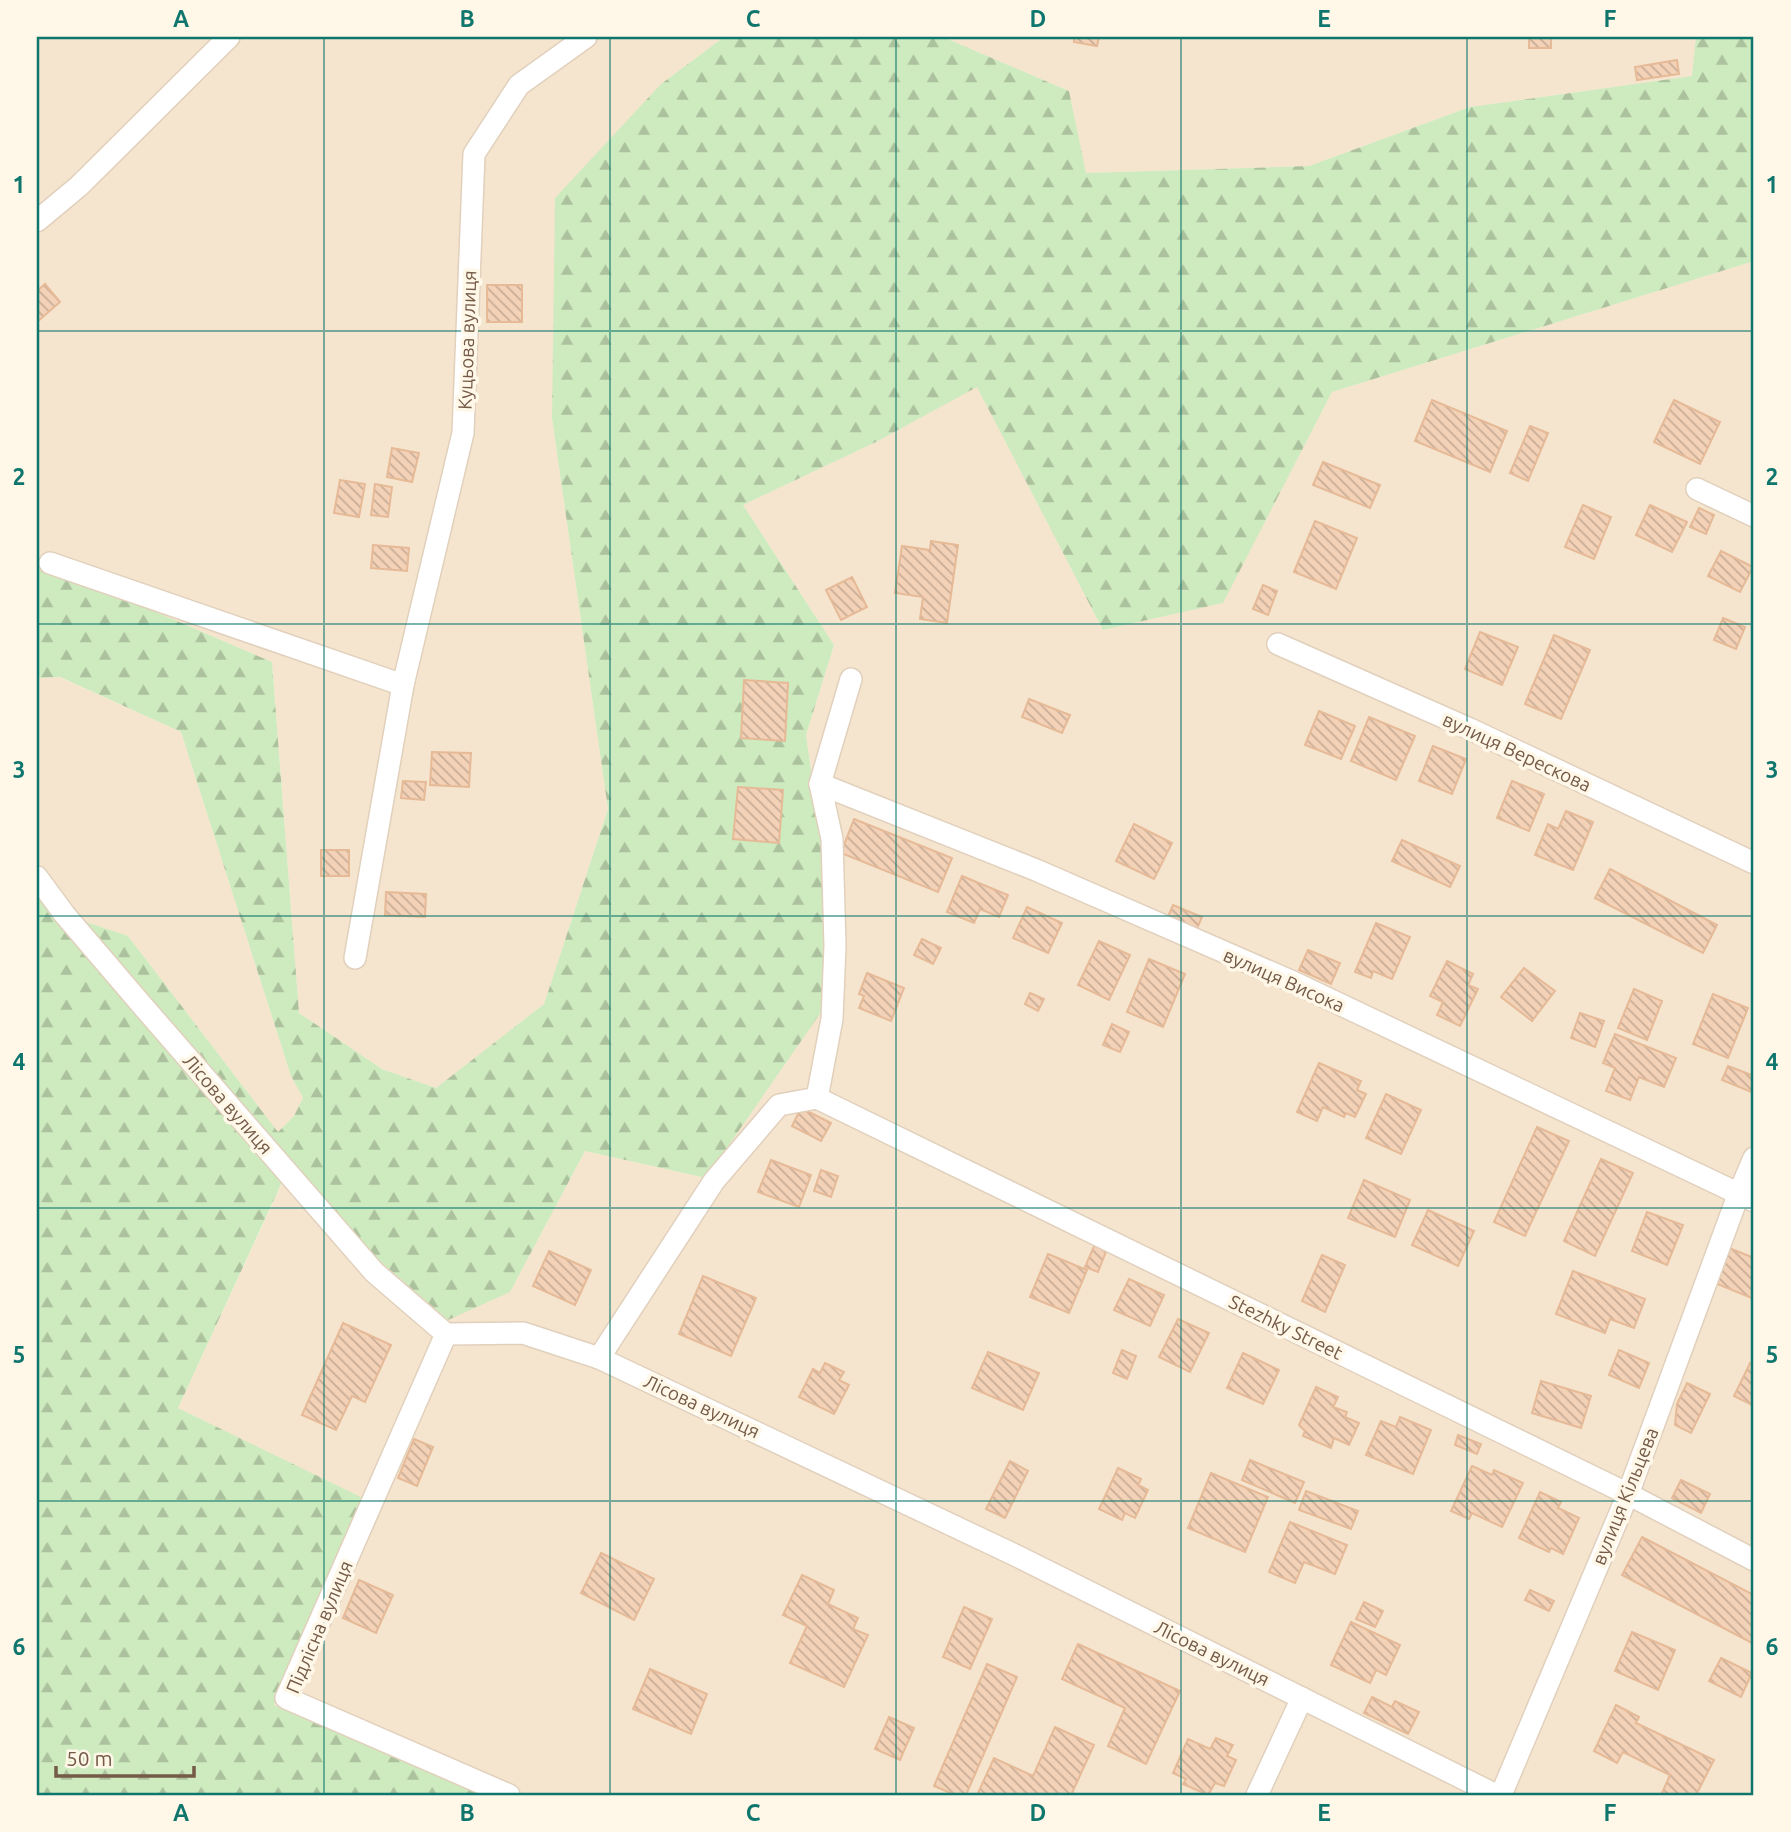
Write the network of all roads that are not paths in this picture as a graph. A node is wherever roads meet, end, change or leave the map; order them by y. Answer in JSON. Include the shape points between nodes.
{"nodes":[{"id":1,"x":229,"y":37,"type":"edge"},
{"id":2,"x":586,"y":37,"type":"edge"},
{"id":3,"x":37,"y":221,"type":"edge"},
{"id":4,"x":1697,"y":489,"type":"dead end"},
{"id":5,"x":1754,"y":516,"type":"edge"},
{"id":6,"x":50,"y":563,"type":"dead end"},
{"id":7,"x":1278,"y":644,"type":"dead end"},
{"id":8,"x":851,"y":679,"type":"dead end"},
{"id":9,"x":403,"y":685,"type":"junction"},
{"id":10,"x":820,"y":784,"type":"junction"},
{"id":11,"x":1754,"y":863,"type":"edge"},
{"id":12,"x":37,"y":877,"type":"edge"},
{"id":13,"x":355,"y":958,"type":"dead end"},
{"id":14,"x":817,"y":1098,"type":"junction"},
{"id":15,"x":1754,"y":1158,"type":"edge"},
{"id":16,"x":1746,"y":1197,"type":"edge"},
{"id":17,"x":446,"y":1334,"type":"junction"},
{"id":18,"x":599,"y":1358,"type":"junction"},
{"id":19,"x":1629,"y":1494,"type":"junction"},
{"id":20,"x":1754,"y":1560,"type":"edge"},
{"id":21,"x":1302,"y":1698,"type":"junction"},
{"id":22,"x":509,"y":1795,"type":"edge"},
{"id":23,"x":1257,"y":1795,"type":"edge"},
{"id":24,"x":1498,"y":1795,"type":"edge"}],
"edges":[{"from":1,"to":3,"type":"street","via":[[79,186]]},
{"from":2,"to":9,"type":"street","name":"Куцьова вулиця","via":[[519,85],[474,154],[463,433]]},
{"from":4,"to":5,"type":"street"},
{"from":6,"to":9,"type":"street"},
{"from":7,"to":11,"type":"street","name":"вулиця Верескова"},
{"from":8,"to":10,"type":"street"},
{"from":9,"to":13,"type":"street","name":"Куцьова вулиця"},
{"from":10,"to":14,"type":"street","via":[[832,839],[835,946],[832,1019]]},
{"from":10,"to":16,"type":"street","name":"вулиця Висока","via":[[1036,870],[1293,982]]},
{"from":12,"to":17,"type":"street","name":"Лісова вулиця","via":[[374,1272]]},
{"from":14,"to":18,"type":"street","via":[[779,1105],[714,1181]]},
{"from":14,"to":19,"type":"street","name":"Stezhky Street"},
{"from":15,"to":16,"type":"street","name":"вулиця Кільцева"},
{"from":16,"to":19,"type":"street","name":"вулиця Кільцева"},
{"from":17,"to":18,"type":"street","name":"Лісова вулиця","via":[[523,1333]]},
{"from":17,"to":22,"type":"street","name":"Підлісна вулиця","via":[[286,1698]]},
{"from":18,"to":21,"type":"street","name":"Лісова вулиця","via":[[1017,1556]]},
{"from":19,"to":20,"type":"street","name":"Stezhky Street"},
{"from":19,"to":24,"type":"street","name":"вулиця Кільцева"},
{"from":21,"to":23,"type":"street"},
{"from":21,"to":24,"type":"street","name":"Лісова вулиця"}]}
